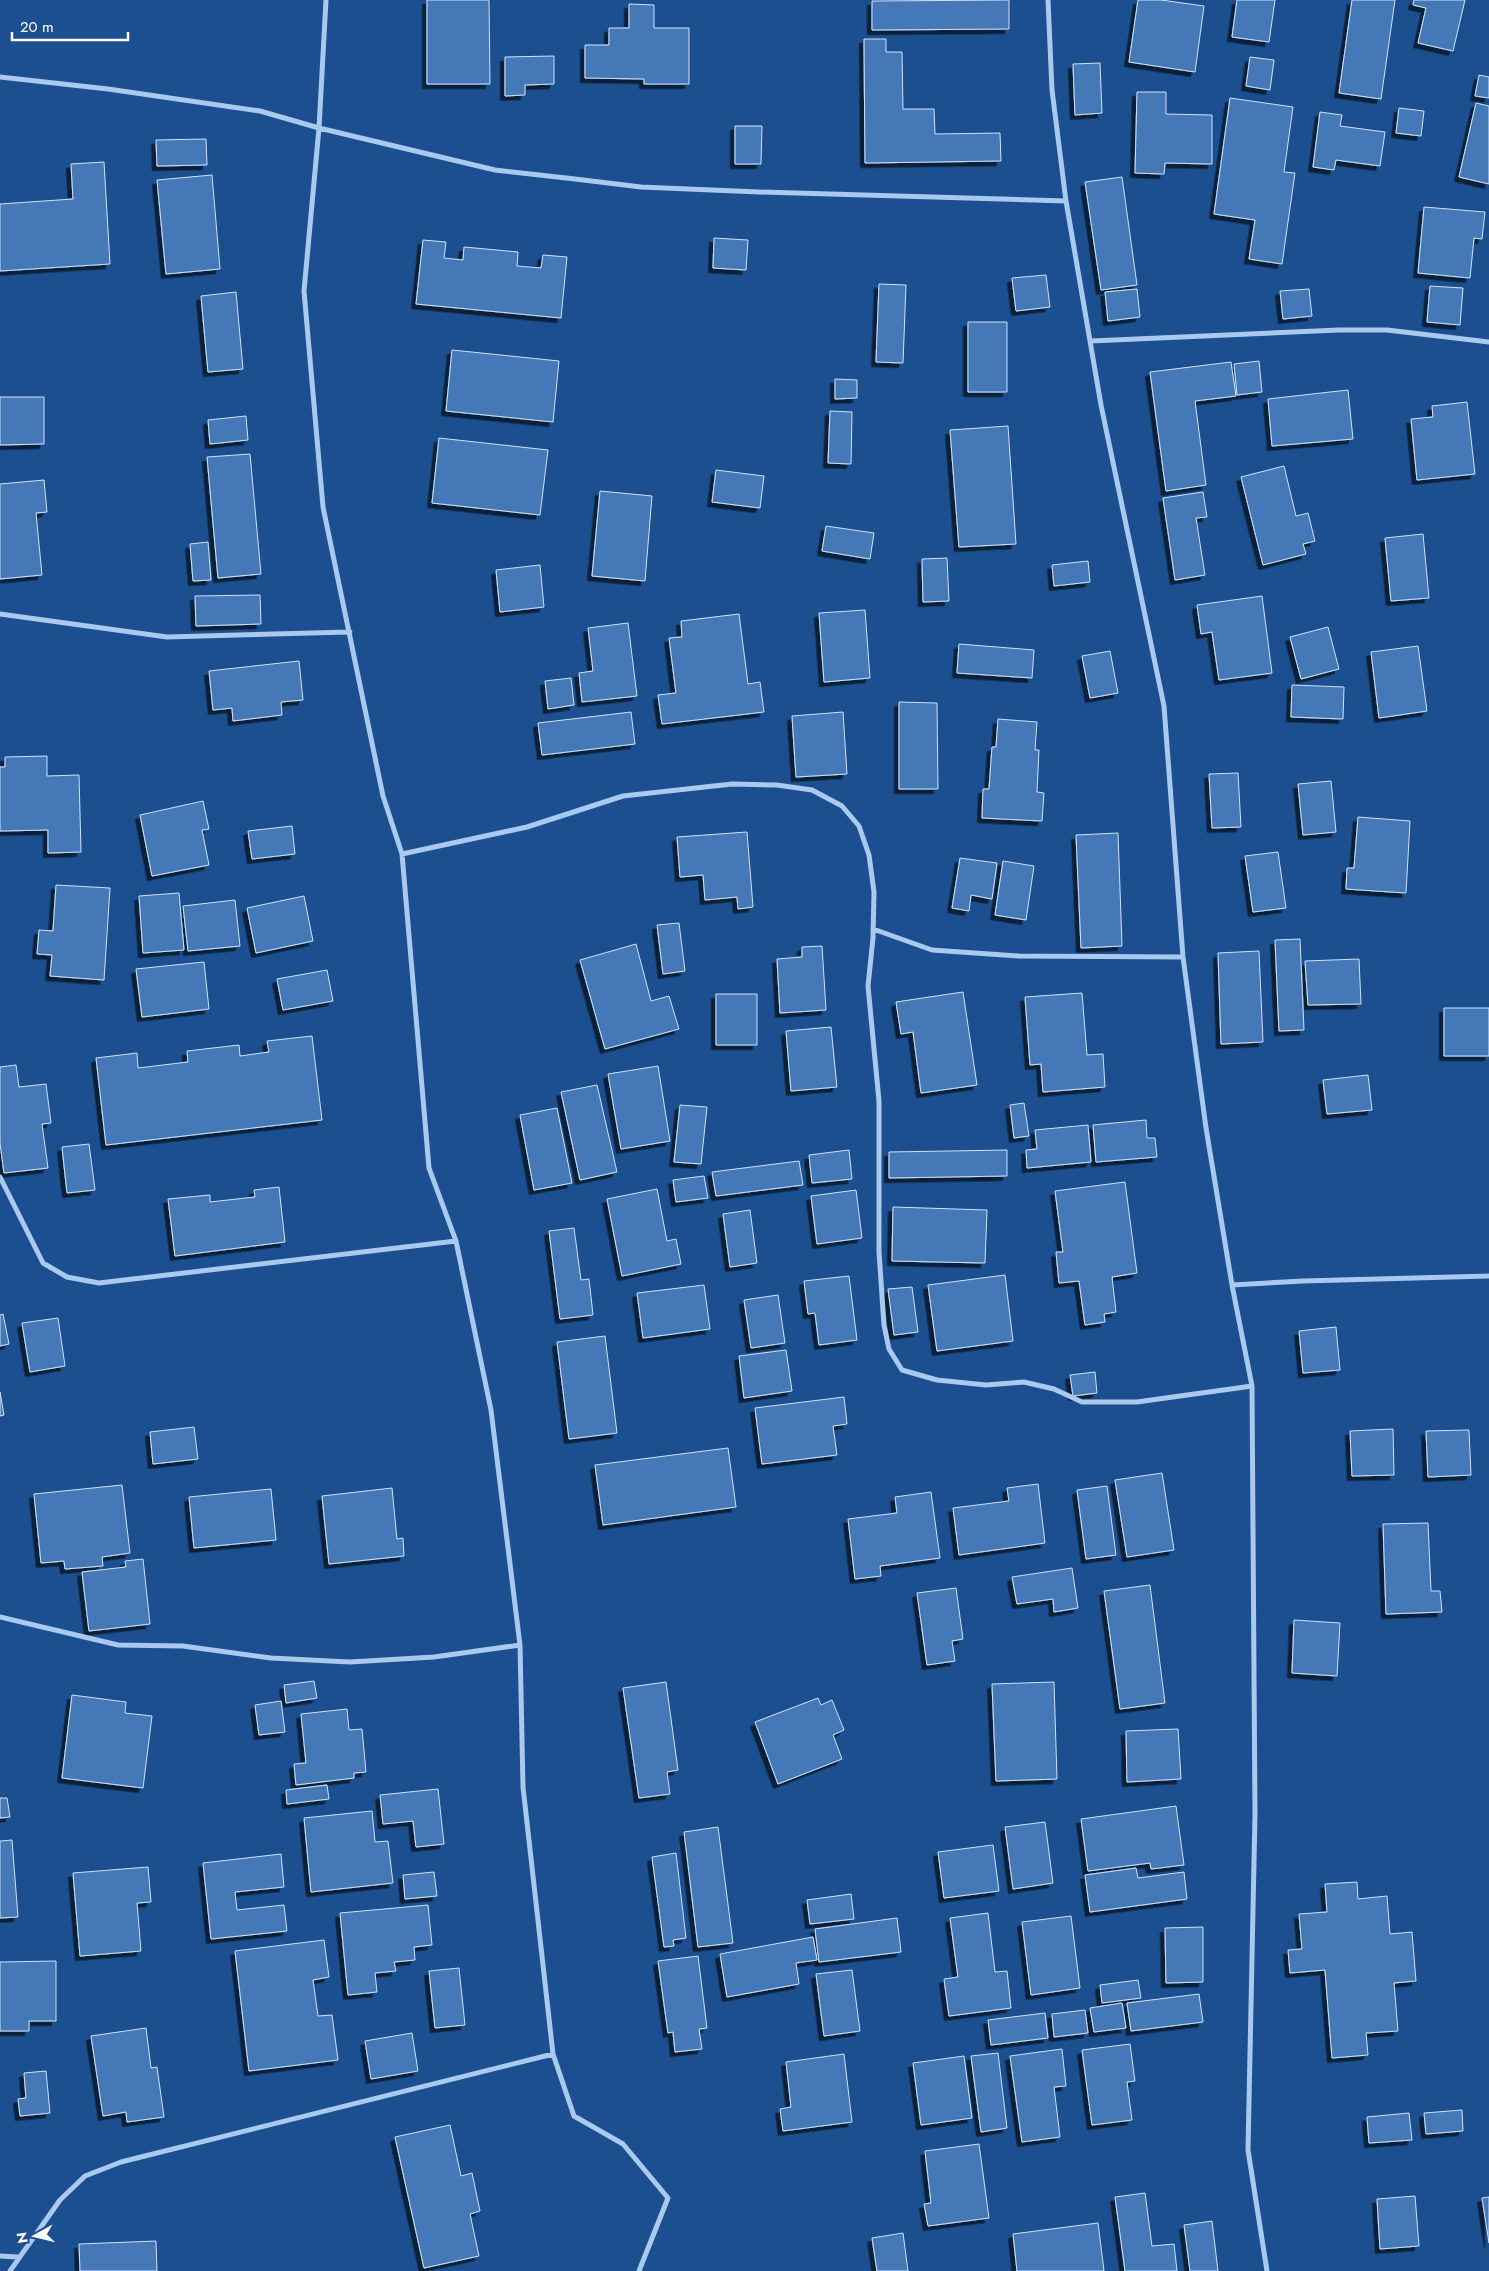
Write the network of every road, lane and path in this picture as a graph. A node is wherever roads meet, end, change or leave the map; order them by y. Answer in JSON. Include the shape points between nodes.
{"nodes":[{"id":1,"x":326,"y":0,"type":"edge"},
{"id":2,"x":1048,"y":0,"type":"edge"},
{"id":3,"x":0,"y":77,"type":"edge"},
{"id":4,"x":319,"y":128,"type":"junction"},
{"id":5,"x":1066,"y":201,"type":"junction"},
{"id":6,"x":1091,"y":341,"type":"junction"},
{"id":7,"x":1489,"y":342,"type":"edge"},
{"id":8,"x":0,"y":614,"type":"edge"},
{"id":9,"x":350,"y":632,"type":"junction"},
{"id":10,"x":402,"y":854,"type":"junction"},
{"id":11,"x":873,"y":929,"type":"junction"},
{"id":12,"x":1183,"y":957,"type":"junction"},
{"id":13,"x":0,"y":1177,"type":"edge"},
{"id":14,"x":456,"y":1240,"type":"junction"},
{"id":15,"x":1489,"y":1276,"type":"edge"},
{"id":16,"x":1232,"y":1285,"type":"junction"},
{"id":17,"x":1252,"y":1386,"type":"junction"},
{"id":18,"x":0,"y":1618,"type":"edge"},
{"id":19,"x":520,"y":1645,"type":"junction"},
{"id":20,"x":553,"y":2054,"type":"junction"},
{"id":21,"x":0,"y":2256,"type":"edge"},
{"id":22,"x":18,"y":2257,"type":"junction"},
{"id":23,"x":10,"y":2271,"type":"edge"},
{"id":24,"x":639,"y":2271,"type":"edge"},
{"id":25,"x":1267,"y":2271,"type":"edge"}],
"edges":[{"from":1,"to":4,"type":"street"},
{"from":2,"to":5,"type":"street","via":[[1052,90]]},
{"from":3,"to":4,"type":"street","via":[[260,111]]},
{"from":4,"to":5,"type":"street","via":[[494,170],[641,187]]},
{"from":4,"to":9,"type":"street","via":[[304,291],[323,507]]},
{"from":5,"to":6,"type":"street"},
{"from":6,"to":7,"type":"street","via":[[1387,330]]},
{"from":6,"to":12,"type":"street","via":[[1101,405],[1164,706]]},
{"from":8,"to":9,"type":"street","via":[[167,637]]},
{"from":9,"to":10,"type":"street","via":[[384,796]]},
{"from":10,"to":11,"type":"street","via":[[527,827],[623,796],[732,784],[812,790],[842,806],[859,826],[869,854],[874,892]]},
{"from":10,"to":14,"type":"street","via":[[429,1168]]},
{"from":11,"to":12,"type":"street","via":[[932,950],[1018,956]]},
{"from":11,"to":17,"type":"street","via":[[868,986],[879,1101],[878,1252],[887,1341],[902,1370],[937,1380],[986,1385],[1024,1382],[1054,1389],[1082,1402],[1137,1402]]},
{"from":12,"to":16,"type":"street","via":[[1206,1128]]},
{"from":13,"to":14,"type":"street","via":[[43,1263],[67,1277],[99,1283]]},
{"from":14,"to":19,"type":"street","via":[[490,1410]]},
{"from":15,"to":16,"type":"street"},
{"from":16,"to":17,"type":"street"},
{"from":17,"to":25,"type":"street","via":[[1255,1814],[1248,2150]]},
{"from":18,"to":19,"type":"street","via":[[118,1645],[182,1646],[271,1658],[350,1662],[434,1657]]},
{"from":19,"to":20,"type":"street","via":[[523,1786]]},
{"from":20,"to":22,"type":"street","via":[[121,2162],[85,2176],[60,2200]]},
{"from":20,"to":24,"type":"street","via":[[574,2116],[623,2144],[668,2198]]},
{"from":21,"to":22,"type":"street"},
{"from":22,"to":23,"type":"street"}]}
